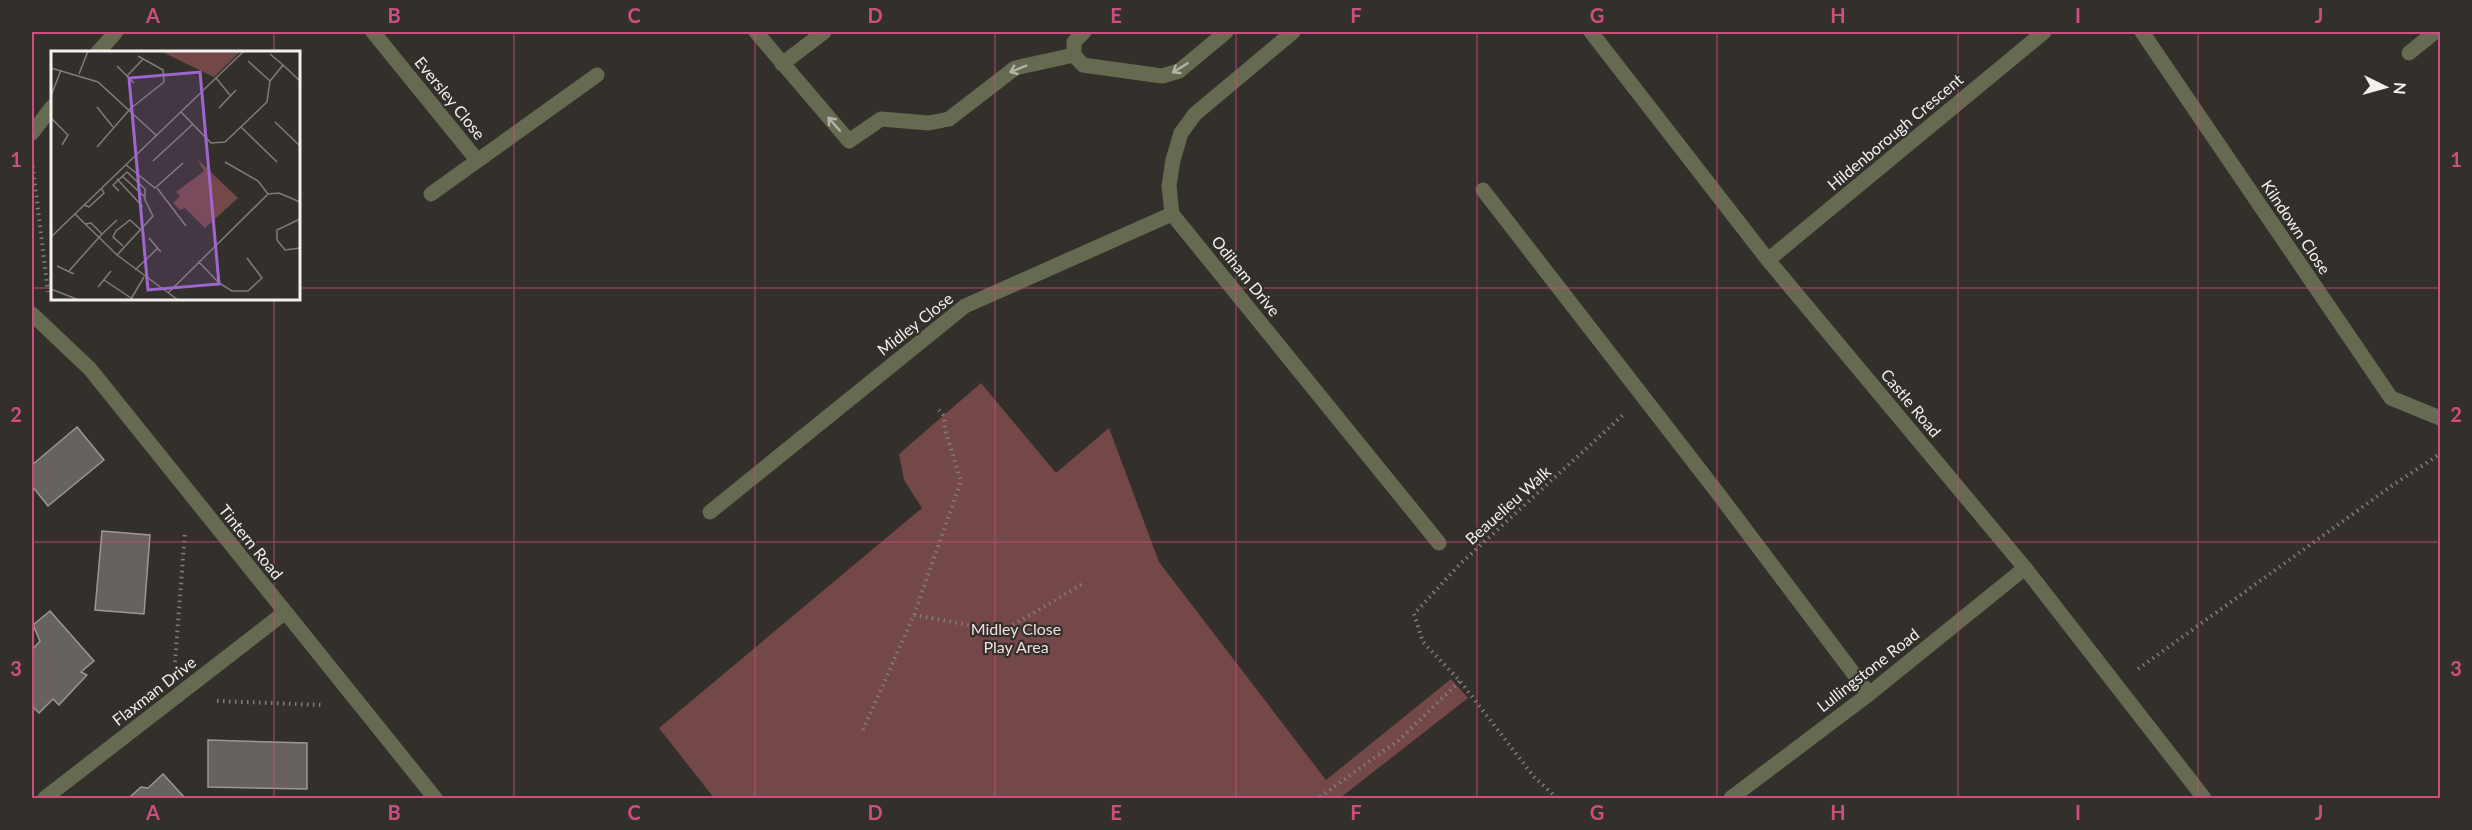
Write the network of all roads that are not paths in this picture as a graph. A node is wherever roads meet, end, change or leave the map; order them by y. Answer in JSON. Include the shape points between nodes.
{"nodes":[{"id":1,"x":116,"y":32,"type":"edge"},
{"id":2,"x":373,"y":32,"type":"edge"},
{"id":3,"x":756,"y":32,"type":"edge"},
{"id":4,"x":824,"y":32,"type":"edge"},
{"id":5,"x":1084,"y":32,"type":"edge"},
{"id":6,"x":1226,"y":32,"type":"edge"},
{"id":7,"x":1293,"y":32,"type":"edge"},
{"id":8,"x":1591,"y":32,"type":"edge"},
{"id":9,"x":2044,"y":32,"type":"edge"},
{"id":10,"x":2142,"y":32,"type":"edge"},
{"id":11,"x":2435,"y":32,"type":"edge"},
{"id":12,"x":99,"y":51,"type":"edge"},
{"id":13,"x":2409,"y":53,"type":"dead end"},
{"id":14,"x":1074,"y":55,"type":"junction"},
{"id":15,"x":782,"y":64,"type":"junction"},
{"id":16,"x":597,"y":75,"type":"dead end"},
{"id":17,"x":51,"y":108,"type":"edge"},
{"id":18,"x":32,"y":133,"type":"edge"},
{"id":19,"x":477,"y":160,"type":"junction"},
{"id":20,"x":1483,"y":190,"type":"dead end"},
{"id":21,"x":431,"y":194,"type":"dead end"},
{"id":22,"x":1172,"y":214,"type":"junction"},
{"id":23,"x":1768,"y":260,"type":"junction"},
{"id":24,"x":32,"y":314,"type":"edge"},
{"id":25,"x":2440,"y":418,"type":"edge"},
{"id":26,"x":710,"y":512,"type":"dead end"},
{"id":27,"x":1439,"y":543,"type":"dead end"},
{"id":28,"x":2025,"y":568,"type":"junction"},
{"id":29,"x":284,"y":613,"type":"junction"},
{"id":30,"x":1869,"y":694,"type":"junction"},
{"id":31,"x":45,"y":798,"type":"edge"},
{"id":32,"x":435,"y":798,"type":"edge"},
{"id":33,"x":1731,"y":798,"type":"edge"},
{"id":34,"x":2204,"y":798,"type":"edge"}],
"edges":[{"from":1,"to":12,"type":"street"},
{"from":2,"to":19,"type":"street","name":"Eversley Close"},
{"from":3,"to":15,"type":"street"},
{"from":4,"to":15,"type":"street"},
{"from":5,"to":14,"type":"street","via":[[1074,42]]},
{"from":6,"to":14,"type":"street","one_way":true,"via":[[1179,71],[1162,76],[1083,65]]},
{"from":7,"to":22,"type":"street","via":[[1195,114],[1181,133],[1169,186]]},
{"from":8,"to":23,"type":"street","name":"Castle Road"},
{"from":9,"to":23,"type":"street","name":"Hildenborough Crescent"},
{"from":10,"to":25,"type":"street","name":"Kilndown Close","via":[[2391,398]]},
{"from":11,"to":13,"type":"street"},
{"from":14,"to":15,"type":"street","one_way":true,"via":[[1015,68],[949,118],[929,123],[881,119],[849,141]]},
{"from":16,"to":19,"type":"street","name":"Eversley Close"},
{"from":17,"to":18,"type":"street"},
{"from":19,"to":21,"type":"street","name":"Eversley Close"},
{"from":20,"to":30,"type":"street"},
{"from":22,"to":26,"type":"street","name":"Midley Close","via":[[965,306]]},
{"from":22,"to":27,"type":"street","name":"Odiham Drive"},
{"from":23,"to":28,"type":"street","name":"Castle Road"},
{"from":24,"to":29,"type":"street","name":"Tintern Road","via":[[90,369]]},
{"from":28,"to":30,"type":"street","name":"Lullingstone Road"},
{"from":28,"to":34,"type":"street","name":"Castle Road"},
{"from":29,"to":31,"type":"street","name":"Flaxman Drive"},
{"from":29,"to":32,"type":"street","name":"Tintern Road"},
{"from":30,"to":33,"type":"street","name":"Lullingstone Road"}]}
